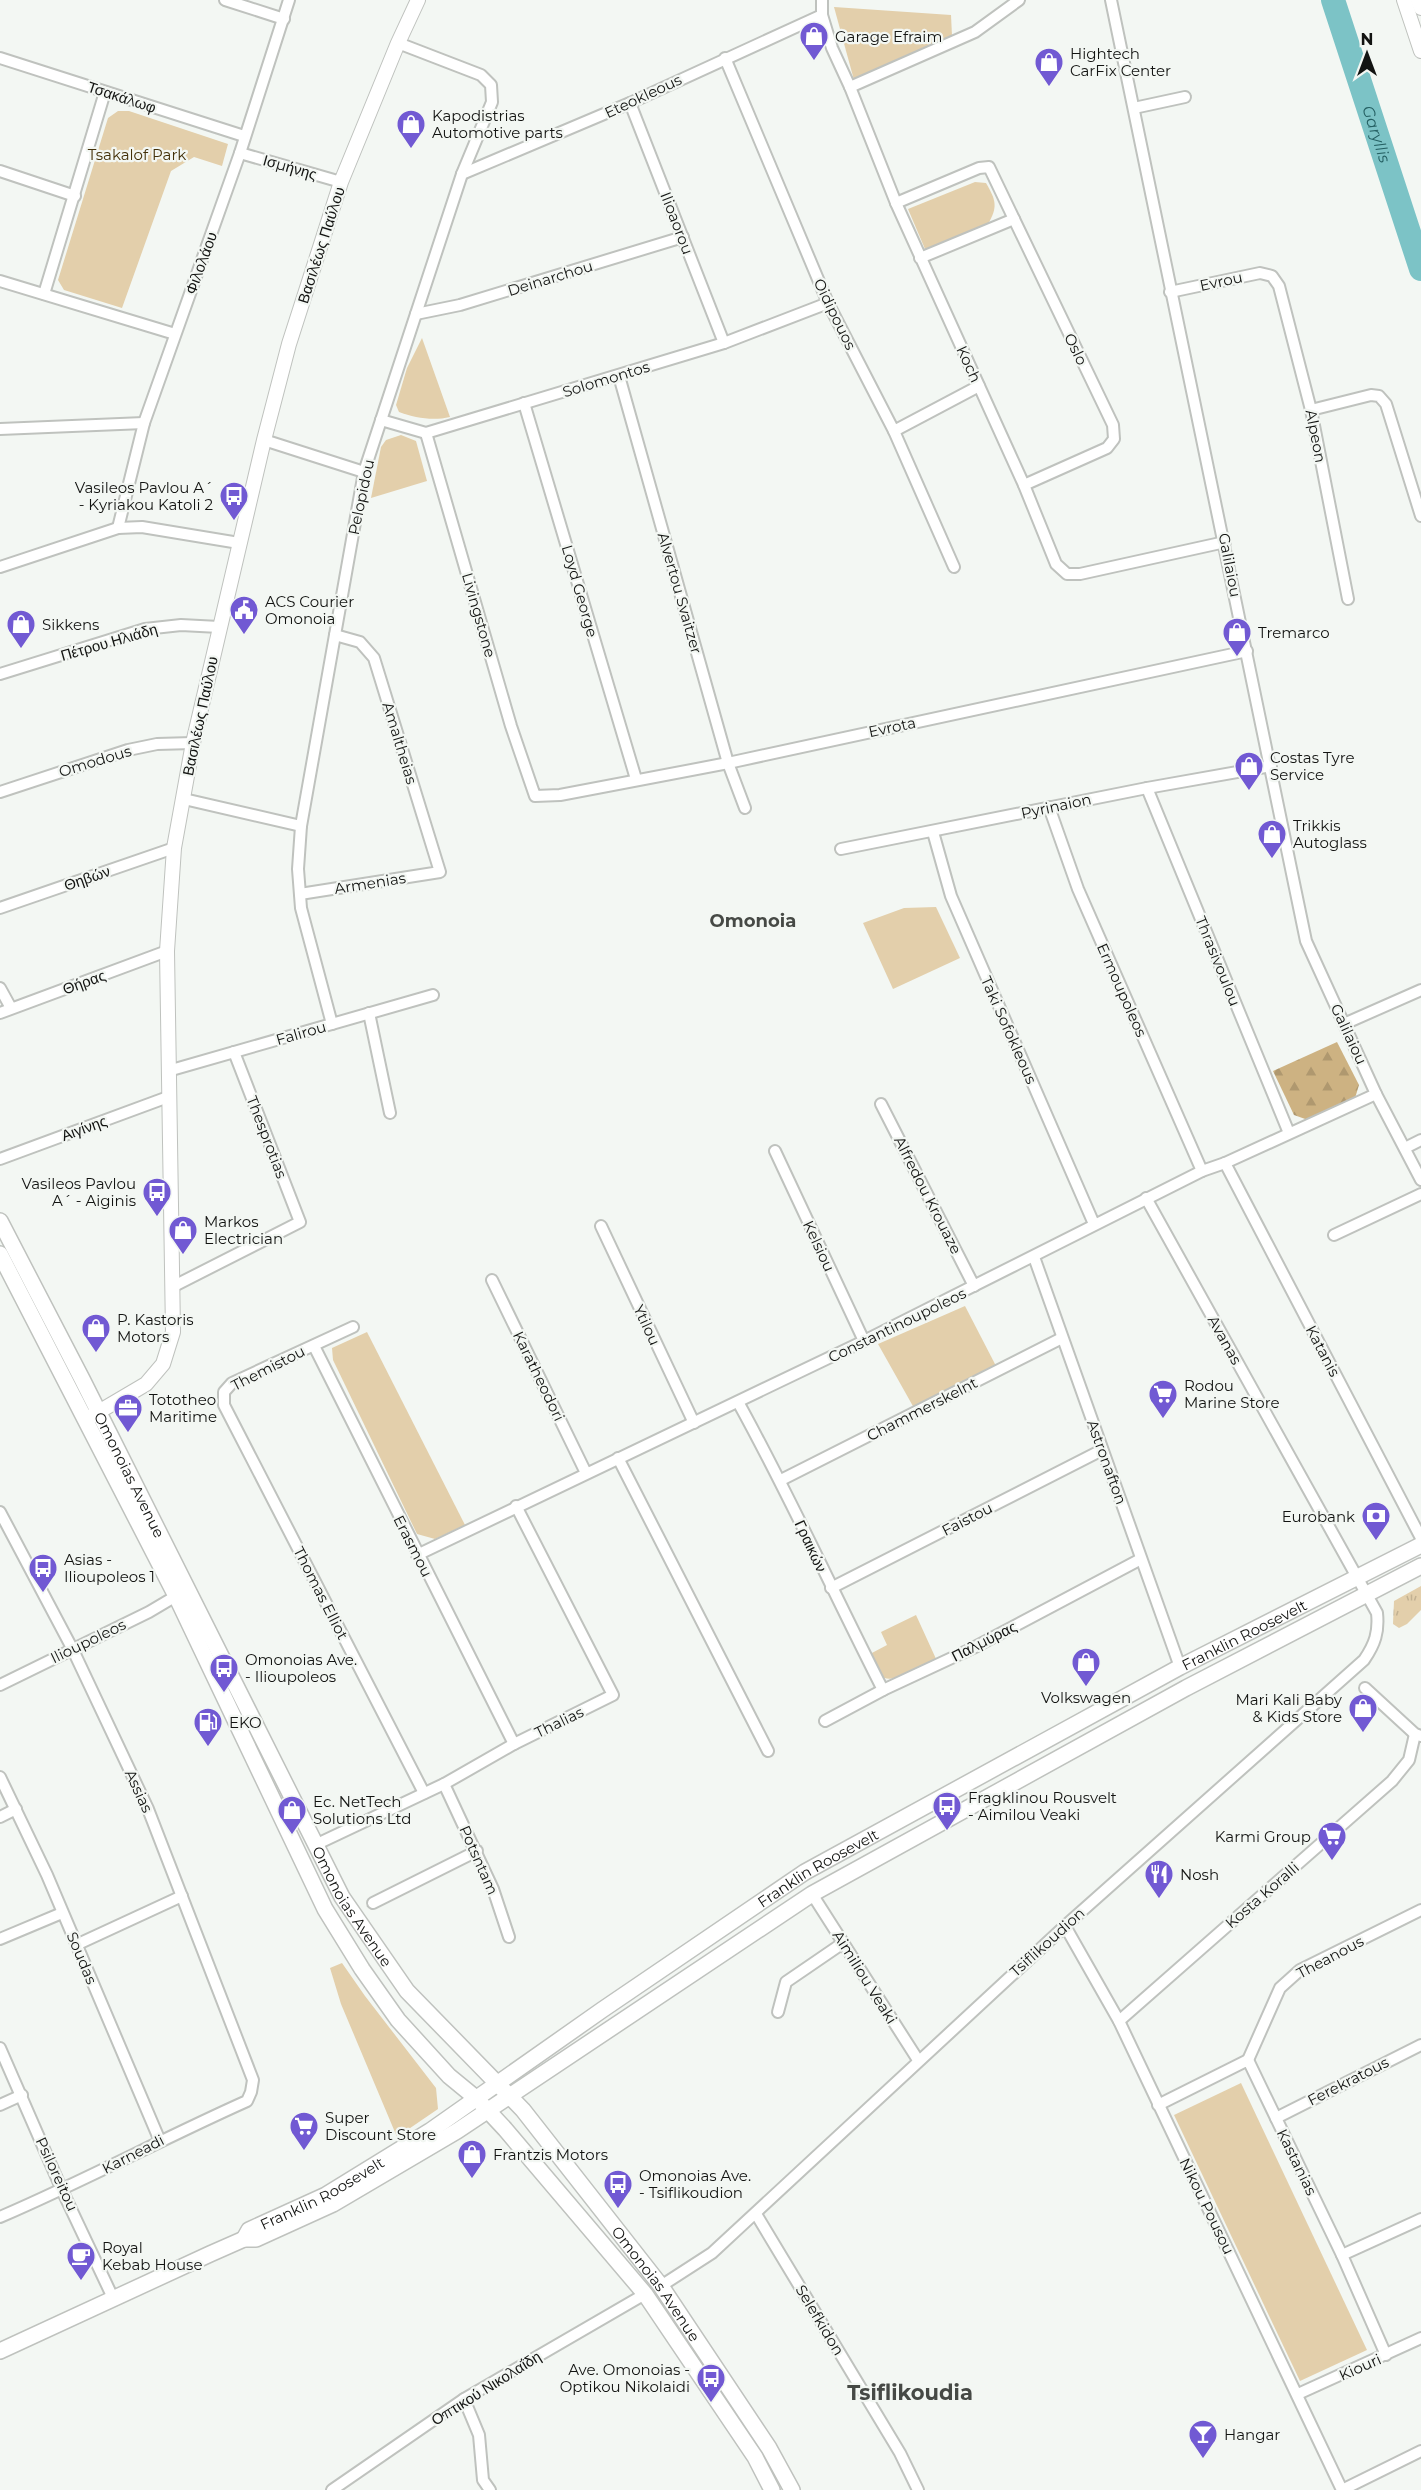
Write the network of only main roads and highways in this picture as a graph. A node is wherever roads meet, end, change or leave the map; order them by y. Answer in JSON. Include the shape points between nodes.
{"nodes":[{"id":1,"x":0,"y":1221,"type":"edge"},
{"id":2,"x":0,"y":1254,"type":"edge"},
{"id":3,"x":92,"y":1416,"type":"junction"},
{"id":4,"x":1421,"y":1545,"type":"edge"},
{"id":5,"x":1421,"y":1566,"type":"edge"},
{"id":6,"x":498,"y":2084,"type":"junction"},
{"id":7,"x":510,"y":2096,"type":"junction"},
{"id":8,"x":477,"y":2098,"type":"junction"},
{"id":9,"x":488,"y":2111,"type":"junction"},
{"id":10,"x":244,"y":2239,"type":"junction"},
{"id":11,"x":0,"y":2351,"type":"edge"},
{"id":12,"x":772,"y":2490,"type":"edge"},
{"id":13,"x":792,"y":2490,"type":"edge"}],
"edges":[{"from":1,"to":3,"type":"main road","name":"Omonoias Avenue"},
{"from":2,"to":3,"type":"main road","name":"Omonoias Avenue"},
{"from":3,"to":6,"type":"main road","name":"Omonoias Avenue","via":[[342,1897],[407,1991]]},
{"from":3,"to":8,"type":"main road","name":"Omonoias Avenue","via":[[325,1909],[398,2020],[449,2076]]},
{"from":4,"to":6,"type":"main road","name":"Franklin Roosevelt","via":[[1180,1667],[805,1872]]},
{"from":5,"to":7,"type":"main road","name":"Franklin Roosevelt","via":[[1186,1688],[812,1894]]},
{"from":6,"to":7,"type":"main road","name":"Omonoias Avenue"},
{"from":6,"to":8,"type":"main road","name":"Franklin Roosevelt"},
{"from":7,"to":9,"type":"main road","name":"Franklin Roosevelt"},
{"from":7,"to":13,"type":"main road","name":"Omonoias Avenue","via":[[661,2286],[769,2448]]},
{"from":8,"to":9,"type":"main road","name":"Omonoias Avenue"},
{"from":8,"to":10,"type":"main road","name":"Franklin Roosevelt","via":[[326,2195],[249,2230]]},
{"from":9,"to":10,"type":"main road","name":"Franklin Roosevelt","via":[[333,2204],[256,2239]]},
{"from":9,"to":12,"type":"main road","name":"Omonoias Avenue","via":[[645,2294],[755,2457]]},
{"from":10,"to":11,"type":"main road","name":"Franklin Roosevelt"}]}
